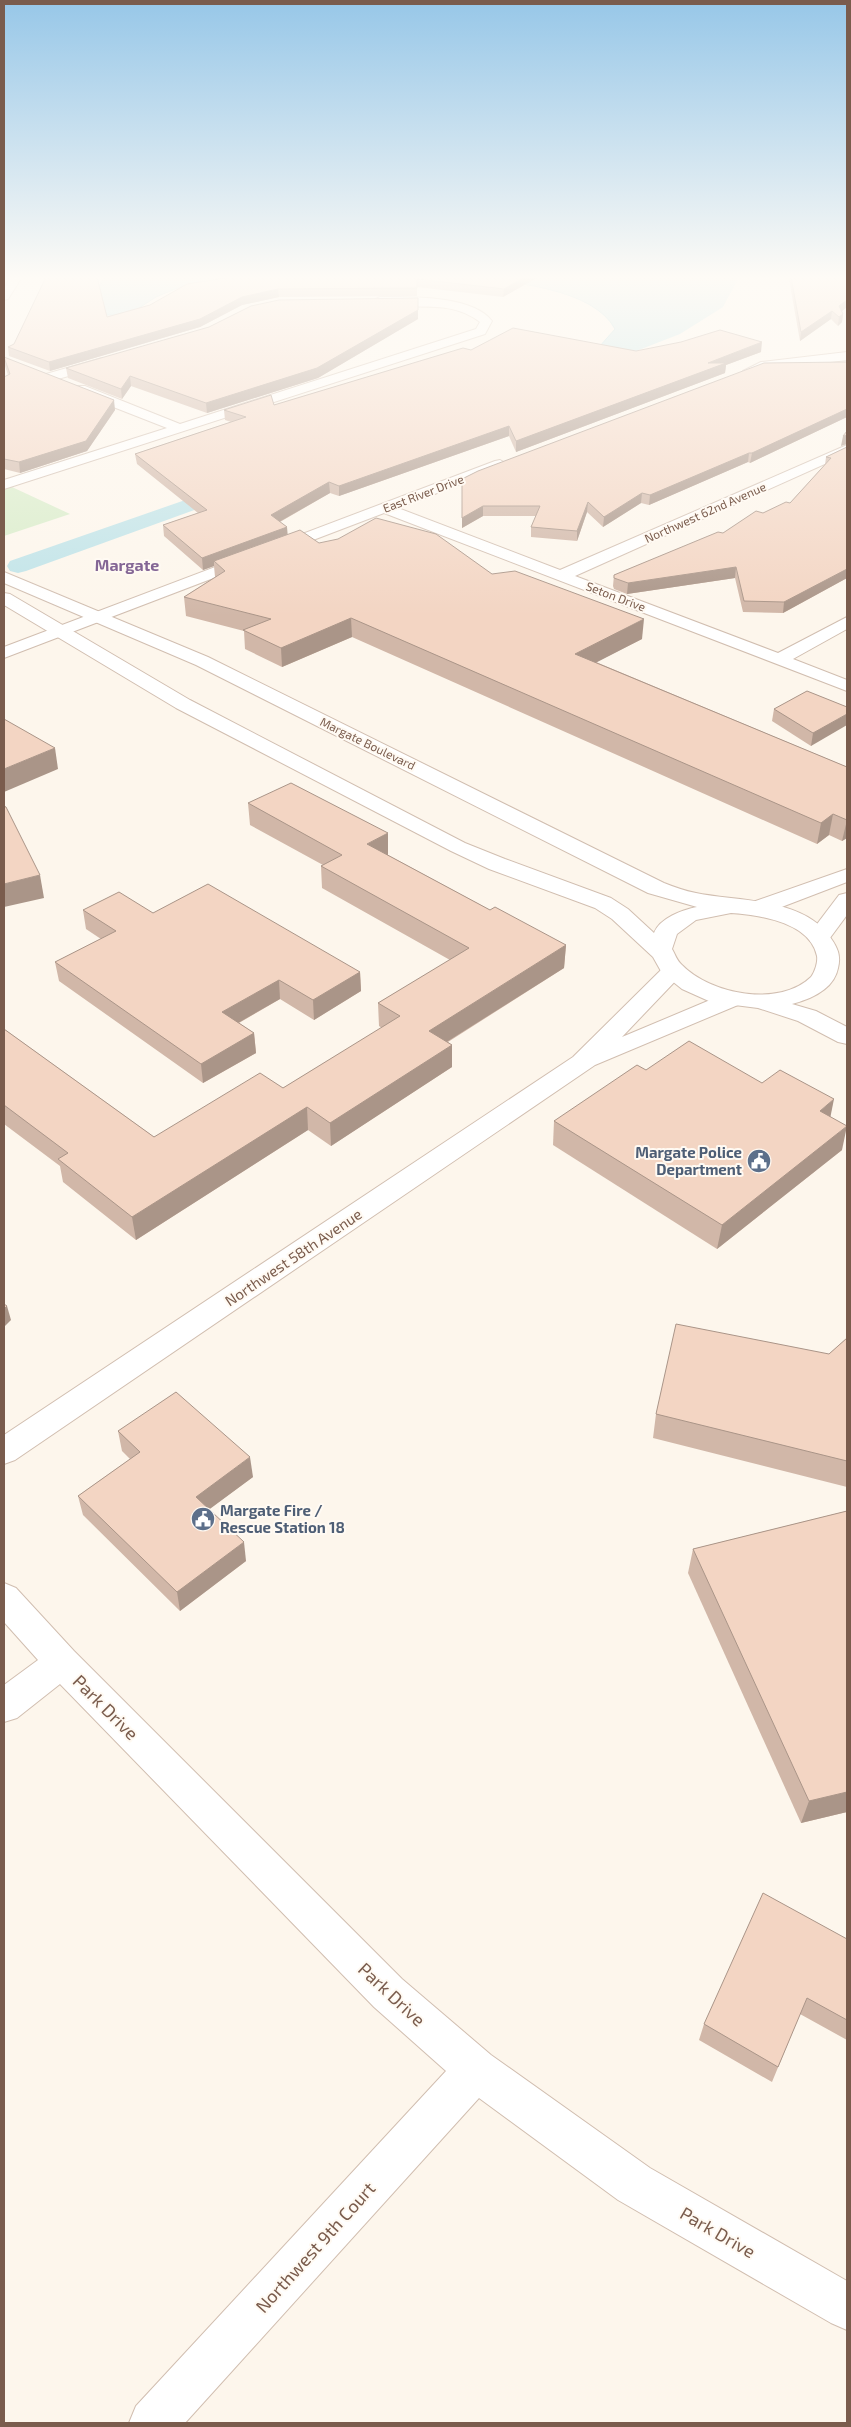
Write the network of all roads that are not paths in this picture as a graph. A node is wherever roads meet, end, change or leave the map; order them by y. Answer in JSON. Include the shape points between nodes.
{"nodes":[{"id":1,"x":84,"y":390,"type":"edge"},
{"id":2,"x":298,"y":390,"type":"edge"},
{"id":3,"x":179,"y":428,"type":"junction"},
{"id":4,"x":847,"y":449,"type":"edge"},
{"id":5,"x":513,"y":460,"type":"edge"},
{"id":6,"x":4,"y":485,"type":"edge"},
{"id":7,"x":384,"y":508,"type":"junction"},
{"id":8,"x":563,"y":575,"type":"junction"},
{"id":9,"x":4,"y":577,"type":"edge"},
{"id":10,"x":4,"y":598,"type":"edge"},
{"id":11,"x":100,"y":617,"type":"junction"},
{"id":12,"x":847,"y":622,"type":"edge"},
{"id":13,"x":60,"y":632,"type":"junction"},
{"id":14,"x":4,"y":653,"type":"edge"},
{"id":15,"x":780,"y":659,"type":"junction"},
{"id":16,"x":847,"y":686,"type":"edge"},
{"id":17,"x":847,"y":875,"type":"edge"},
{"id":18,"x":847,"y":900,"type":"edge"},
{"id":19,"x":732,"y":906,"type":"junction"},
{"id":20,"x":758,"y":908,"type":"junction"},
{"id":21,"x":824,"y":946,"type":"junction"},
{"id":22,"x":666,"y":962,"type":"junction"},
{"id":23,"x":847,"y":974,"type":"edge"},
{"id":24,"x":730,"y":1000,"type":"junction"},
{"id":25,"x":762,"y":1002,"type":"junction"},
{"id":26,"x":847,"y":1037,"type":"edge"},
{"id":27,"x":582,"y":1063,"type":"junction"},
{"id":28,"x":4,"y":1450,"type":"edge"},
{"id":29,"x":4,"y":1598,"type":"edge"},
{"id":30,"x":62,"y":1662,"type":"junction"},
{"id":31,"x":4,"y":1706,"type":"edge"},
{"id":32,"x":476,"y":2070,"type":"junction"},
{"id":33,"x":847,"y":2307,"type":"edge"},
{"id":34,"x":153,"y":2423,"type":"edge"}],
"edges":[{"from":1,"to":3,"type":"street"},
{"from":2,"to":3,"type":"street"},
{"from":3,"to":6,"type":"street"},
{"from":4,"to":8,"type":"street","name":"Northwest 62nd Avenue"},
{"from":5,"to":7,"type":"street","name":"East River Drive"},
{"from":7,"to":8,"type":"street","name":"Seton Drive"},
{"from":7,"to":11,"type":"street","name":"East River Drive"},
{"from":8,"to":15,"type":"street","name":"Seton Drive"},
{"from":9,"to":11,"type":"street","name":"Margate Boulevard"},
{"from":10,"to":13,"type":"street"},
{"from":11,"to":13,"type":"street","name":"East River Drive"},
{"from":11,"to":19,"type":"street","name":"Margate Boulevard","via":[[223,671],[656,888],[690,899]]},
{"from":12,"to":15,"type":"street"},
{"from":13,"to":14,"type":"street","name":"East River Drive"},
{"from":13,"to":22,"type":"street","via":[[183,704],[458,847],[603,904],[620,914]]},
{"from":15,"to":16,"type":"street","name":"Seton Drive"},
{"from":17,"to":20,"type":"street"},
{"from":18,"to":21,"type":"street"},
{"from":19,"to":20,"type":"street"},
{"from":19,"to":22,"type":"street","via":[[708,908],[687,915],[672,925],[663,938]]},
{"from":20,"to":21,"type":"street","via":[[803,924]]},
{"from":21,"to":23,"type":"street"},
{"from":21,"to":25,"type":"street","via":[[828,966],[814,987],[799,995]]},
{"from":22,"to":24,"type":"street","via":[[686,984]]},
{"from":22,"to":27,"type":"street","name":"Northwest 58th Avenue"},
{"from":24,"to":25,"type":"street"},
{"from":24,"to":27,"type":"street","name":"Northwest 58th Avenue"},
{"from":25,"to":26,"type":"street","via":[[807,1016]]},
{"from":27,"to":28,"type":"street","name":"Northwest 58th Avenue"},
{"from":29,"to":30,"type":"street","name":"Park Drive"},
{"from":30,"to":31,"type":"street"},
{"from":30,"to":32,"type":"street","name":"Park Drive","via":[[388,1993]]},
{"from":32,"to":33,"type":"street","name":"Park Drive","via":[[634,2184]]},
{"from":32,"to":34,"type":"street","name":"Northwest 9th Court"}]}
